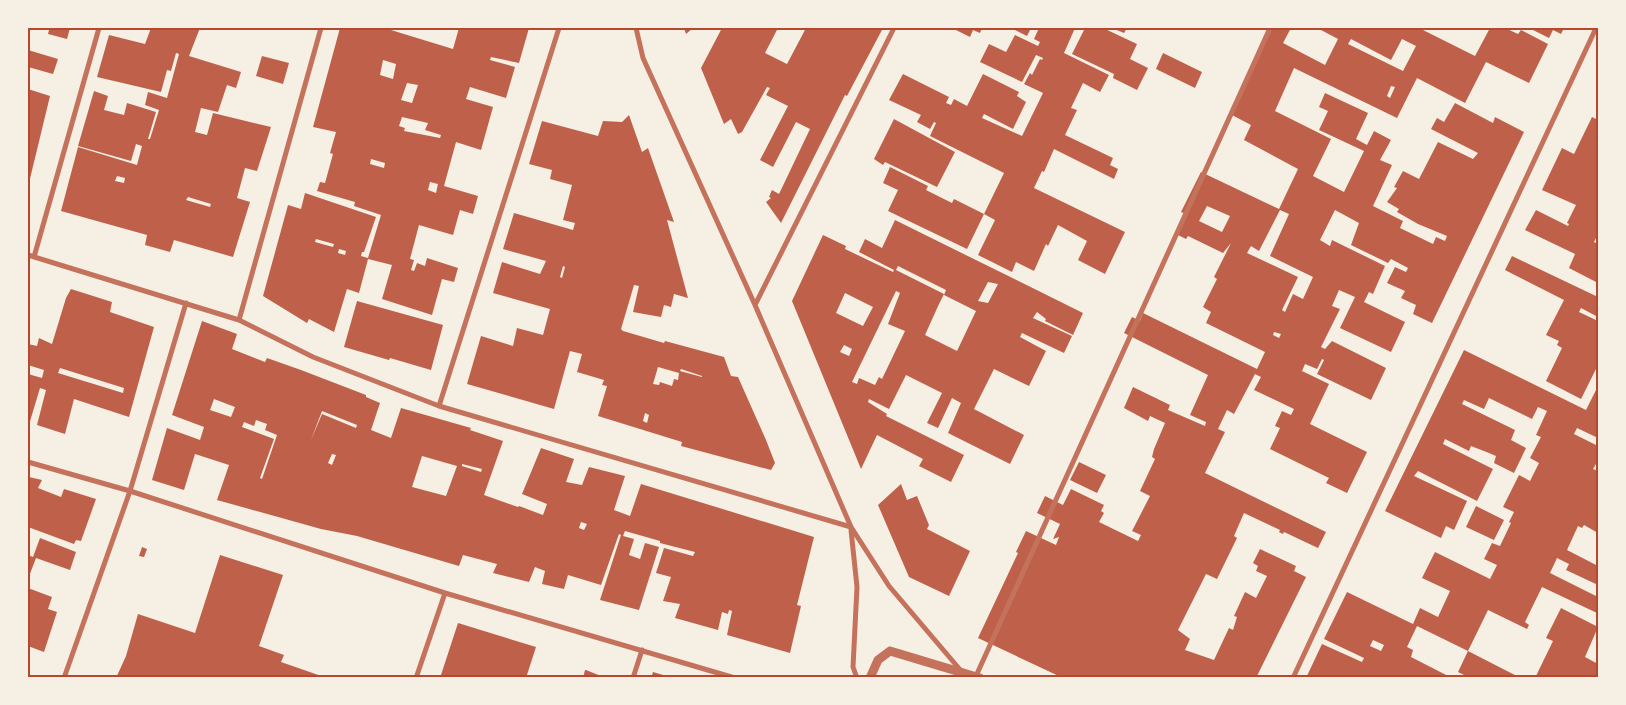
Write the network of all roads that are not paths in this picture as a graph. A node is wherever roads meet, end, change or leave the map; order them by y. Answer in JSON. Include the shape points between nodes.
{"nodes":[{"id":1,"x":99,"y":28,"type":"edge"},
{"id":2,"x":321,"y":28,"type":"edge"},
{"id":3,"x":559,"y":28,"type":"edge"},
{"id":4,"x":636,"y":28,"type":"edge"},
{"id":5,"x":894,"y":28,"type":"edge"},
{"id":6,"x":1270,"y":28,"type":"edge"},
{"id":7,"x":1596,"y":28,"type":"edge"},
{"id":8,"x":28,"y":255,"type":"edge"},
{"id":9,"x":34,"y":257,"type":"junction"},
{"id":10,"x":186,"y":302,"type":"junction"},
{"id":11,"x":755,"y":305,"type":"junction"},
{"id":12,"x":239,"y":320,"type":"junction"},
{"id":13,"x":439,"y":406,"type":"junction"},
{"id":14,"x":28,"y":462,"type":"edge"},
{"id":15,"x":130,"y":491,"type":"junction"},
{"id":16,"x":851,"y":527,"type":"junction"},
{"id":17,"x":445,"y":593,"type":"junction"},
{"id":18,"x":642,"y":650,"type":"junction"},
{"id":19,"x":962,"y":672,"type":"junction"},
{"id":20,"x":978,"y":677,"type":"edge"},
{"id":21,"x":64,"y":678,"type":"edge"},
{"id":22,"x":416,"y":678,"type":"edge"},
{"id":23,"x":633,"y":678,"type":"edge"},
{"id":24,"x":735,"y":678,"type":"edge"},
{"id":25,"x":857,"y":678,"type":"edge"},
{"id":26,"x":870,"y":678,"type":"edge"},
{"id":27,"x":1294,"y":678,"type":"edge"}],
"edges":[{"from":1,"to":9,"type":"street"},
{"from":2,"to":12,"type":"street"},
{"from":3,"to":13,"type":"street"},
{"from":4,"to":11,"type":"street","via":[[643,58]]},
{"from":5,"to":11,"type":"street"},
{"from":6,"to":20,"type":"street"},
{"from":7,"to":27,"type":"street"},
{"from":8,"to":9,"type":"street"},
{"from":9,"to":10,"type":"street"},
{"from":10,"to":12,"type":"street"},
{"from":10,"to":15,"type":"street"},
{"from":11,"to":16,"type":"street"},
{"from":12,"to":13,"type":"street","via":[[313,357]]},
{"from":13,"to":16,"type":"street"},
{"from":14,"to":15,"type":"street"},
{"from":15,"to":17,"type":"street"},
{"from":15,"to":21,"type":"street"},
{"from":16,"to":19,"type":"street","via":[[889,586]]},
{"from":16,"to":25,"type":"street","via":[[857,587],[853,667]]},
{"from":17,"to":18,"type":"street"},
{"from":17,"to":22,"type":"street"},
{"from":18,"to":23,"type":"street"},
{"from":18,"to":24,"type":"street"},
{"from":19,"to":20,"type":"street"},
{"from":19,"to":26,"type":"street","via":[[890,651],[878,660]]}]}
